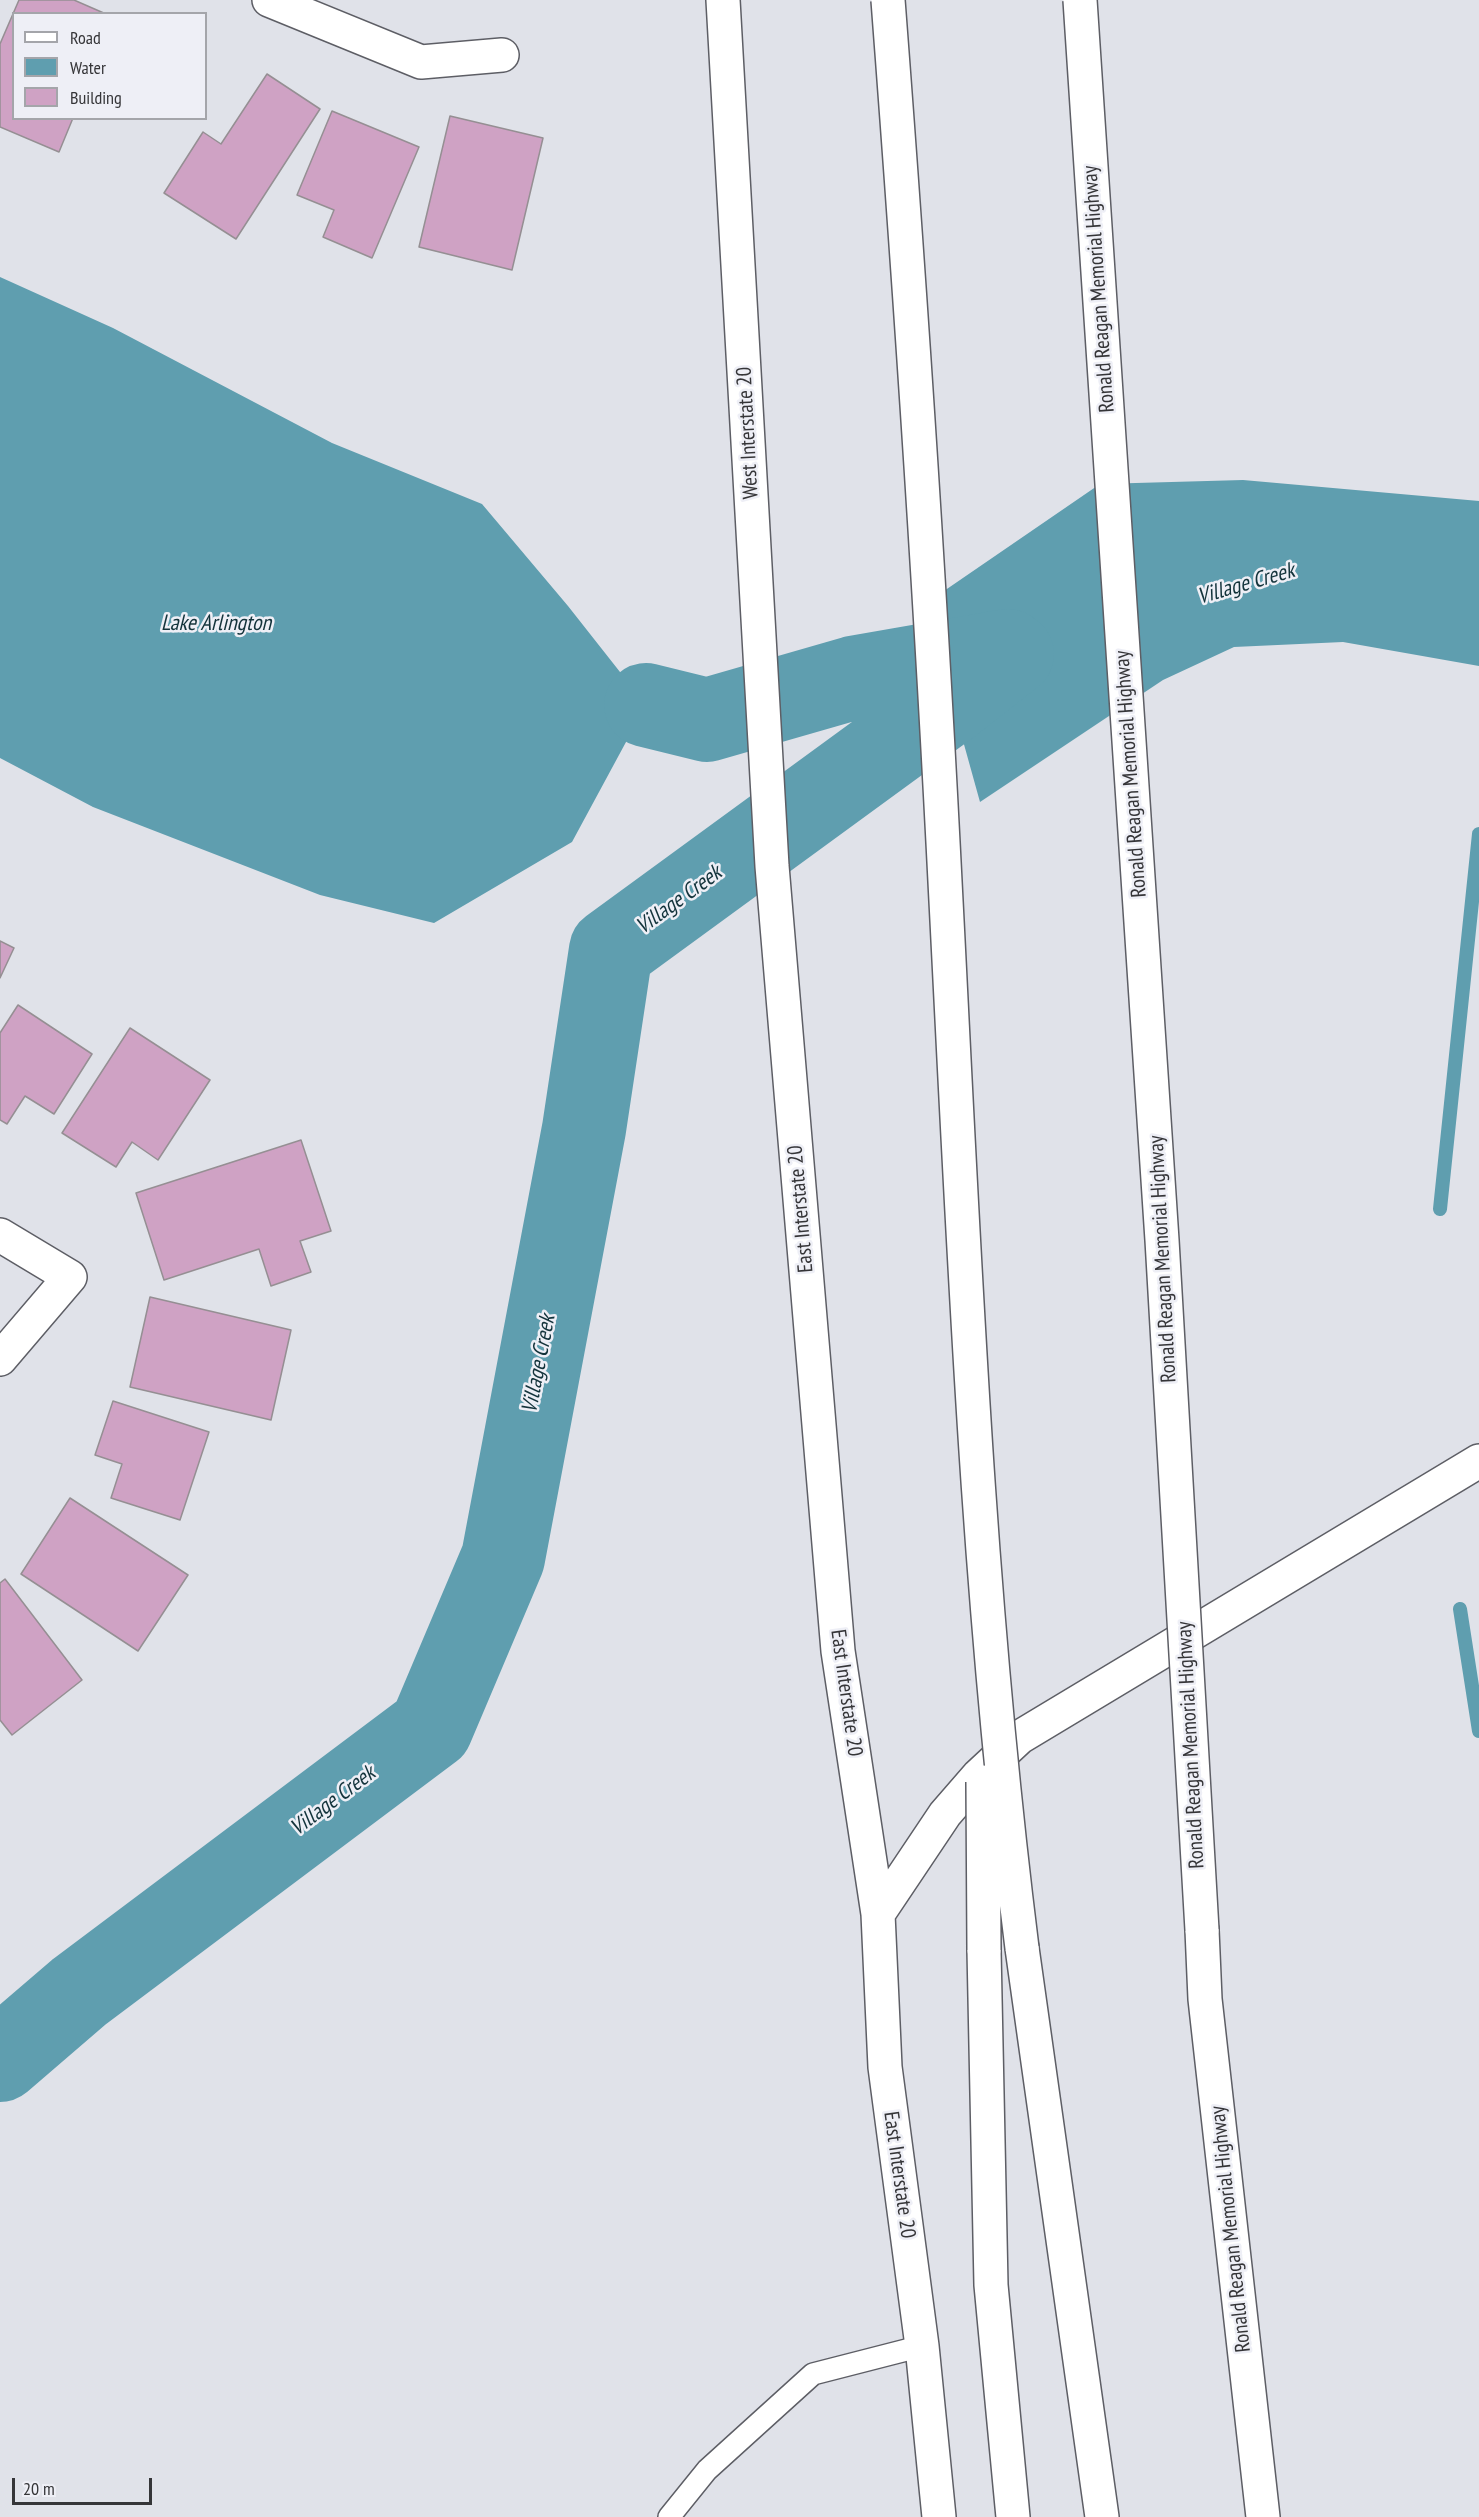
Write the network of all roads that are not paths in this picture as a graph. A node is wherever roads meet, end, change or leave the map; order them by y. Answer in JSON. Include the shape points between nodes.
{"nodes":[{"id":1,"x":269,"y":0,"type":"edge"},
{"id":2,"x":723,"y":0,"type":"edge"},
{"id":3,"x":888,"y":0,"type":"edge"},
{"id":4,"x":1080,"y":0,"type":"edge"},
{"id":5,"x":502,"y":55,"type":"dead end"},
{"id":6,"x":772,"y":866,"type":"joint"},
{"id":7,"x":0,"y":1235,"type":"edge"},
{"id":8,"x":0,"y":1359,"type":"edge"},
{"id":9,"x":1479,"y":1461,"type":"edge"},
{"id":10,"x":982,"y":1553,"type":"junction"},
{"id":11,"x":878,"y":1914,"type":"junction"},
{"id":12,"x":922,"y":2346,"type":"junction"},
{"id":13,"x":669,"y":2517,"type":"edge"},
{"id":14,"x":939,"y":2517,"type":"edge"},
{"id":15,"x":1012,"y":2517,"type":"edge"},
{"id":16,"x":1102,"y":2517,"type":"edge"},
{"id":17,"x":1263,"y":2517,"type":"edge"}],
"edges":[{"from":1,"to":5,"type":"main road","via":[[421,62]]},
{"from":2,"to":6,"type":"main road","name":"West Interstate 20"},
{"from":3,"to":10,"type":"main road","bridge":true,"via":[[917,374]]},
{"from":4,"to":17,"type":"main road","name":"Ronald Reagan Memorial Highway","bridge":true,"via":[[1163,1252],[1205,1999]]},
{"from":6,"to":11,"type":"main road","name":"East Interstate 20","via":[[838,1651]]},
{"from":7,"to":8,"type":"main road","via":[[70,1277]]},
{"from":9,"to":11,"type":"main road","via":[[1020,1737],[945,1814]]},
{"from":10,"to":15,"type":"main road","bridge":true,"via":[[991,2285]]},
{"from":10,"to":16,"type":"main road","bridge":true,"via":[[1004,1807]]},
{"from":11,"to":12,"type":"main road","name":"East Interstate 20","via":[[885,2067]]},
{"from":12,"to":13,"type":"lane","via":[[813,2374],[707,2470]]},
{"from":12,"to":14,"type":"main road","name":"East Interstate 20"}]}
